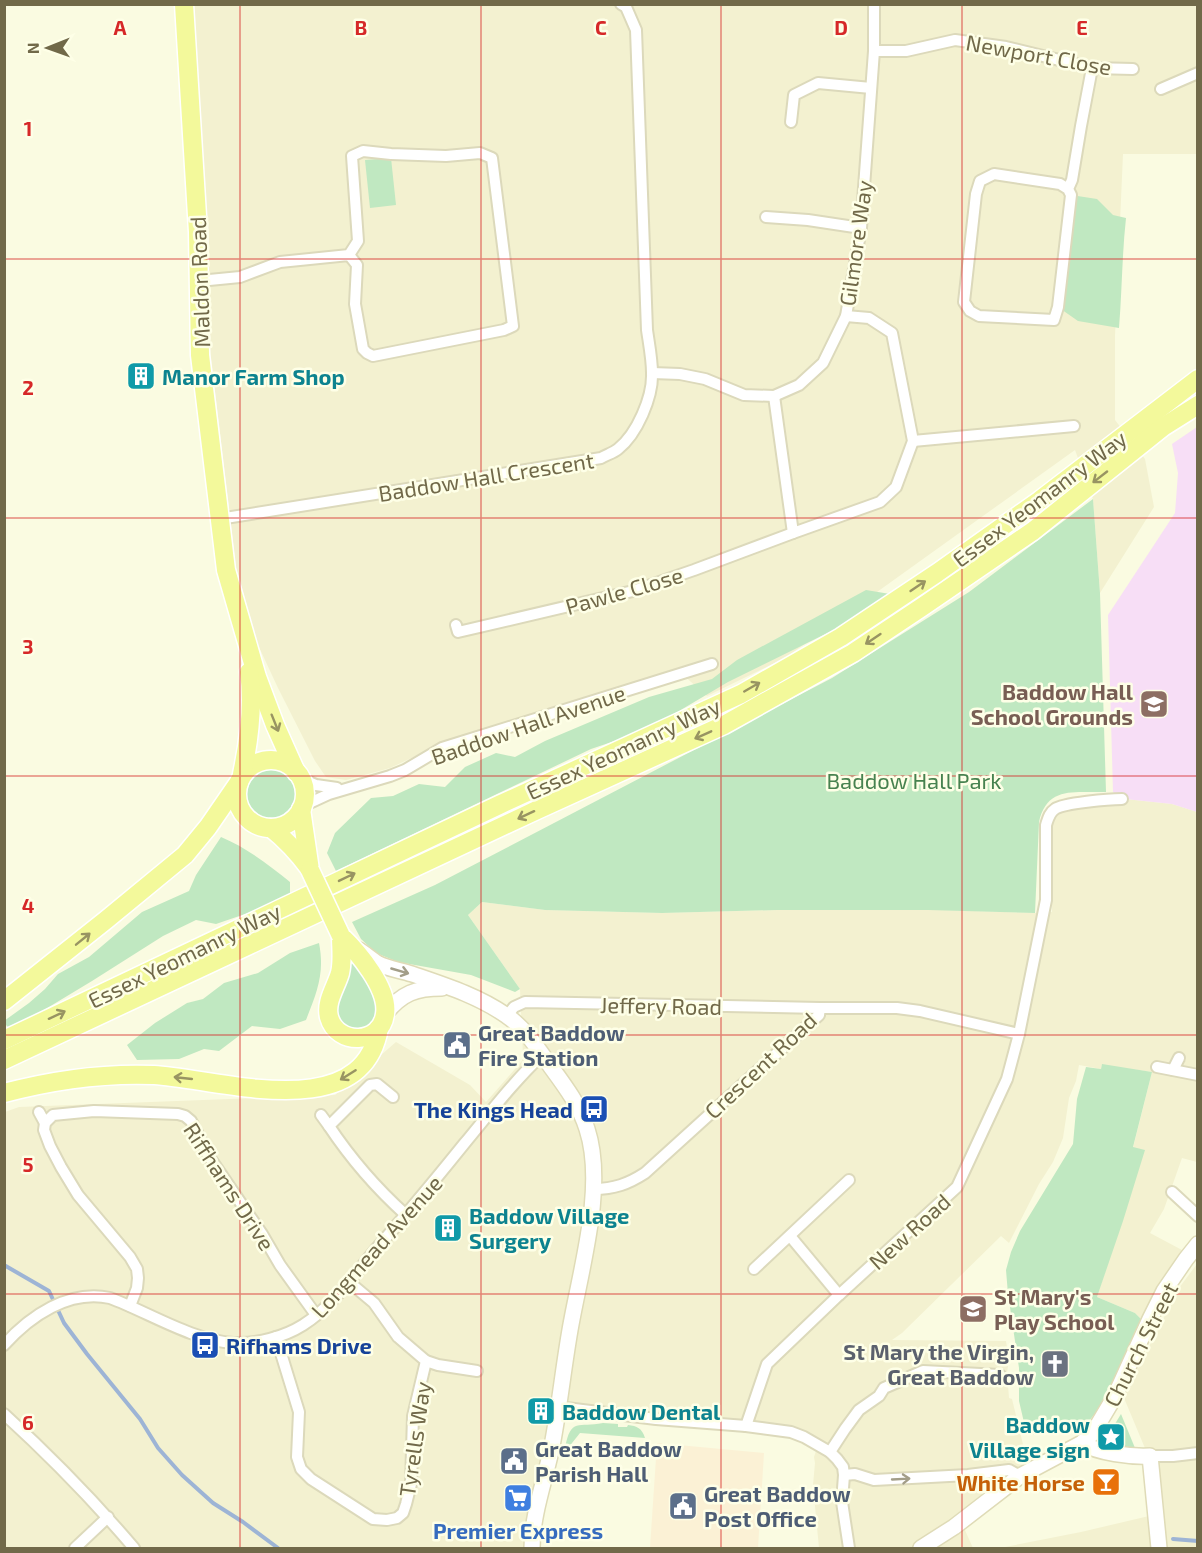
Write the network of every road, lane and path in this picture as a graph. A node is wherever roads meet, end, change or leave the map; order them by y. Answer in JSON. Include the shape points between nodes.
{"nodes":[{"id":1,"x":184,"y":4,"type":"edge"},
{"id":2,"x":874,"y":4,"type":"edge"},
{"id":3,"x":626,"y":6,"type":"edge"},
{"id":4,"x":874,"y":51,"type":"junction"},
{"id":5,"x":1092,"y":68,"type":"junction"},
{"id":6,"x":1133,"y":69,"type":"dead end"},
{"id":7,"x":1197,"y":73,"type":"edge"},
{"id":8,"x":871,"y":88,"type":"junction"},
{"id":9,"x":1161,"y":89,"type":"dead end"},
{"id":10,"x":791,"y":122,"type":"dead end"},
{"id":11,"x":1068,"y":189,"type":"junction"},
{"id":12,"x":773,"y":221,"type":"dead end"},
{"id":13,"x":861,"y":228,"type":"junction"},
{"id":14,"x":349,"y":255,"type":"junction"},
{"id":15,"x":199,"y":281,"type":"junction"},
{"id":16,"x":846,"y":316,"type":"junction"},
{"id":17,"x":652,"y":373,"type":"junction"},
{"id":18,"x":1197,"y":379,"type":"edge"},
{"id":19,"x":774,"y":396,"type":"junction"},
{"id":20,"x":1197,"y":405,"type":"edge"},
{"id":21,"x":1074,"y":426,"type":"dead end"},
{"id":22,"x":913,"y":441,"type":"junction"},
{"id":23,"x":219,"y":519,"type":"junction"},
{"id":24,"x":794,"y":533,"type":"junction"},
{"id":25,"x":456,"y":625,"type":"dead end"},
{"id":26,"x":242,"y":628,"type":"junction"},
{"id":27,"x":712,"y":664,"type":"dead end"},
{"id":28,"x":299,"y":775,"type":"junction"},
{"id":29,"x":240,"y":778,"type":"junction"},
{"id":30,"x":346,"y":788,"type":"junction"},
{"id":31,"x":1122,"y":799,"type":"dead end"},
{"id":32,"x":302,"y":808,"type":"junction"},
{"id":33,"x":271,"y":828,"type":"junction"},
{"id":34,"x":310,"y":870,"type":"junction"},
{"id":35,"x":347,"y":941,"type":"junction"},
{"id":36,"x":451,"y":988,"type":"junction"},
{"id":37,"x":4,"y":1002,"type":"edge"},
{"id":38,"x":820,"y":1008,"type":"junction"},
{"id":39,"x":507,"y":1016,"type":"junction"},
{"id":40,"x":382,"y":1021,"type":"junction"},
{"id":41,"x":1019,"y":1034,"type":"junction"},
{"id":42,"x":4,"y":1040,"type":"edge"},
{"id":43,"x":542,"y":1055,"type":"junction"},
{"id":44,"x":1179,"y":1058,"type":"dead end"},
{"id":45,"x":4,"y":1060,"type":"edge"},
{"id":46,"x":1157,"y":1067,"type":"dead end"},
{"id":47,"x":1173,"y":1070,"type":"junction"},
{"id":48,"x":1197,"y":1075,"type":"edge"},
{"id":49,"x":4,"y":1093,"type":"edge"},
{"id":50,"x":393,"y":1097,"type":"dead end"},
{"id":51,"x":39,"y":1112,"type":"dead end"},
{"id":52,"x":321,"y":1115,"type":"dead end"},
{"id":53,"x":45,"y":1124,"type":"junction"},
{"id":54,"x":329,"y":1126,"type":"junction"},
{"id":55,"x":849,"y":1180,"type":"dead end"},
{"id":56,"x":594,"y":1189,"type":"junction"},
{"id":57,"x":1172,"y":1192,"type":"dead end"},
{"id":58,"x":406,"y":1215,"type":"junction"},
{"id":59,"x":1197,"y":1216,"type":"edge"},
{"id":60,"x":790,"y":1236,"type":"junction"},
{"id":61,"x":1197,"y":1245,"type":"edge"},
{"id":62,"x":754,"y":1269,"type":"dead end"},
{"id":63,"x":349,"y":1282,"type":"junction"},
{"id":64,"x":839,"y":1295,"type":"junction"},
{"id":65,"x":130,"y":1306,"type":"junction"},
{"id":66,"x":316,"y":1315,"type":"junction"},
{"id":67,"x":276,"y":1337,"type":"junction"},
{"id":68,"x":4,"y":1345,"type":"edge"},
{"id":69,"x":426,"y":1361,"type":"junction"},
{"id":70,"x":477,"y":1371,"type":"dead end"},
{"id":71,"x":1000,"y":1375,"type":"dead end"},
{"id":72,"x":558,"y":1407,"type":"junction"},
{"id":73,"x":4,"y":1414,"type":"edge"},
{"id":74,"x":746,"y":1426,"type":"junction"},
{"id":75,"x":1082,"y":1443,"type":"junction"},
{"id":76,"x":830,"y":1452,"type":"junction"},
{"id":77,"x":1197,"y":1453,"type":"edge"},
{"id":78,"x":1150,"y":1456,"type":"junction"},
{"id":79,"x":844,"y":1475,"type":"junction"},
{"id":80,"x":1020,"y":1476,"type":"junction"},
{"id":81,"x":108,"y":1517,"type":"junction"},
{"id":82,"x":75,"y":1548,"type":"edge"},
{"id":83,"x":134,"y":1548,"type":"edge"},
{"id":84,"x":532,"y":1548,"type":"edge"},
{"id":85,"x":849,"y":1548,"type":"edge"},
{"id":86,"x":921,"y":1548,"type":"edge"},
{"id":87,"x":1160,"y":1548,"type":"edge"}],
"edges":[{"from":1,"to":15,"type":"main road","name":"Maldon Road"},
{"from":2,"to":4,"type":"street","name":"Gilmore Way"},
{"from":3,"to":17,"type":"street","name":"Baddow Hall Crescent","via":[[636,30]]},
{"from":4,"to":5,"type":"street","name":"Newport Close","via":[[906,51],[956,39]]},
{"from":4,"to":8,"type":"street","name":"Gilmore Way"},
{"from":5,"to":6,"type":"street","name":"Newport Close"},
{"from":5,"to":11,"type":"street"},
{"from":7,"to":9,"type":"street"},
{"from":8,"to":10,"type":"street","via":[[818,83],[794,95]]},
{"from":8,"to":13,"type":"street","name":"Gilmore Way"},
{"from":11,"to":11,"type":"street","via":[[1071,195],[1054,321],[979,316],[970,311],[964,302],[980,181],[994,174],[1060,184]]},
{"from":12,"to":13,"type":"street","via":[[808,220]]},
{"from":13,"to":16,"type":"street","name":"Gilmore Way"},
{"from":14,"to":14,"type":"street","via":[[357,265],[355,304],[363,349],[373,356],[513,326],[492,159],[480,153],[446,156],[363,151],[352,156],[358,241]]},
{"from":14,"to":15,"type":"street","via":[[280,262],[240,277]]},
{"from":15,"to":23,"type":"main road","name":"Maldon Road","via":[[200,355]]},
{"from":16,"to":19,"type":"street","name":"Gilmore Way","via":[[823,363],[799,385]]},
{"from":16,"to":22,"type":"street","via":[[869,318],[892,333]]},
{"from":17,"to":19,"type":"street","name":"Gilmore Way","via":[[705,379],[744,395]]},
{"from":17,"to":23,"type":"street","name":"Baddow Hall Crescent","via":[[645,409],[632,432],[618,450],[601,458]]},
{"from":42,"to":18,"type":"main road","name":"Essex Yeomanry Way","one_way":true,"via":[[741,694],[841,637],[937,573],[1040,500]]},
{"from":19,"to":24,"type":"street"},
{"from":20,"to":45,"type":"main road","name":"Essex Yeomanry Way","one_way":true,"via":[[1033,531],[922,607],[853,653],[724,725]]},
{"from":21,"to":22,"type":"street"},
{"from":22,"to":24,"type":"street","via":[[896,487],[880,502]]},
{"from":23,"to":26,"type":"main road","name":"Maldon Road","via":[[226,570]]},
{"from":24,"to":25,"type":"street","name":"Pawle Close","via":[[633,591],[458,632]]},
{"from":26,"to":28,"type":"main road","name":"Maldon Road","one_way":true,"via":[[275,725]]},
{"from":26,"to":29,"type":"main road","name":"Maldon Road","via":[[251,702]]},
{"from":27,"to":30,"type":"street","name":"Baddow Hall Avenue","via":[[442,748],[405,770]]},
{"from":28,"to":29,"type":"main road","via":[[290,765],[273,759],[256,763]]},
{"from":28,"to":30,"type":"street","name":"Baddow Hall Avenue","via":[[326,788]]},
{"from":28,"to":32,"type":"main road","via":[[305,792]]},
{"from":29,"to":33,"type":"main road","via":[[238,803],[245,816],[257,825]]},
{"from":37,"to":29,"type":"main road","one_way":true,"via":[[185,855]]},
{"from":30,"to":32,"type":"street","name":"Baddow Hall Avenue"},
{"from":31,"to":41,"type":"street","name":"New Road","via":[[1062,806],[1048,816],[1046,900]]},
{"from":32,"to":33,"type":"main road","via":[[289,823]]},
{"from":32,"to":34,"type":"main road"},
{"from":33,"to":34,"type":"main road"},
{"from":34,"to":35,"type":"main road","bridge":true},
{"from":35,"to":36,"type":"street","one_way":true,"via":[[378,963]]},
{"from":35,"to":40,"type":"main road","via":[[379,985],[383,996]]},
{"from":35,"to":40,"type":"main road","via":[[328,1009],[329,1019],[342,1035],[352,1038],[373,1034]]},
{"from":36,"to":39,"type":"street"},
{"from":36,"to":40,"type":"street","via":[[426,988],[403,996]]},
{"from":38,"to":39,"type":"street","name":"Jeffery Road","via":[[525,1002]]},
{"from":38,"to":41,"type":"street","name":"Crescent Road","via":[[920,1011]]},
{"from":38,"to":56,"type":"street","name":"Crescent Road","via":[[819,1015],[645,1173],[620,1186]]},
{"from":39,"to":43,"type":"street"},
{"from":40,"to":49,"type":"main road","one_way":true,"via":[[364,1063],[337,1082],[315,1089],[260,1089],[133,1075],[78,1078]]},
{"from":41,"to":64,"type":"street","name":"New Road","via":[[1007,1080],[957,1187]]},
{"from":43,"to":56,"type":"street","via":[[570,1094],[588,1130]]},
{"from":43,"to":58,"type":"street","name":"Longmead Avenue"},
{"from":44,"to":47,"type":"street"},
{"from":46,"to":47,"type":"street"},
{"from":47,"to":48,"type":"street"},
{"from":50,"to":54,"type":"street","via":[[377,1084],[370,1085]]},
{"from":51,"to":53,"type":"street"},
{"from":52,"to":54,"type":"street"},
{"from":53,"to":65,"type":"street","via":[[50,1146],[78,1195],[137,1269]]},
{"from":53,"to":66,"type":"street","name":"Riffhams Drive","via":[[53,1115],[94,1111],[185,1116]]},
{"from":54,"to":58,"type":"street","via":[[368,1177]]},
{"from":55,"to":60,"type":"street"},
{"from":56,"to":72,"type":"street"},
{"from":57,"to":59,"type":"street"},
{"from":58,"to":63,"type":"street","name":"Longmead Avenue"},
{"from":60,"to":62,"type":"street"},
{"from":60,"to":64,"type":"street"},
{"from":61,"to":75,"type":"street","name":"Church Street","via":[[1164,1291],[1116,1396]]},
{"from":63,"to":66,"type":"street","name":"Longmead Avenue"},
{"from":63,"to":69,"type":"street","name":"Tyrells Way","via":[[374,1303],[398,1337]]},
{"from":64,"to":74,"type":"street","name":"New Road","via":[[767,1364]]},
{"from":65,"to":67,"type":"street","name":"Longmead Avenue","via":[[209,1340],[237,1343]]},
{"from":65,"to":68,"type":"street","name":"Longmead Avenue","via":[[99,1296],[71,1299],[50,1308]]},
{"from":66,"to":67,"type":"street","name":"Longmead Avenue"},
{"from":67,"to":69,"type":"street","name":"Tyrells Way","via":[[299,1413],[297,1457],[301,1469],[373,1518],[387,1520],[403,1513],[411,1484],[413,1416]]},
{"from":69,"to":70,"type":"street","name":"Tyrells Way"},
{"from":71,"to":76,"type":"street","via":[[923,1371],[884,1388],[859,1410]]},
{"from":72,"to":74,"type":"street"},
{"from":72,"to":84,"type":"street"},
{"from":73,"to":81,"type":"street"},
{"from":74,"to":76,"type":"street","via":[[791,1432]]},
{"from":75,"to":78,"type":"street","via":[[1134,1457]]},
{"from":75,"to":80,"type":"street"},
{"from":76,"to":79,"type":"street","via":[[843,1467]]},
{"from":77,"to":78,"type":"street"},
{"from":78,"to":87,"type":"street"},
{"from":79,"to":80,"type":"street","one_way":true,"via":[[874,1480],[1009,1470]]},
{"from":79,"to":85,"type":"street","via":[[842,1502]]},
{"from":80,"to":86,"type":"street"},
{"from":81,"to":82,"type":"street"},
{"from":81,"to":83,"type":"street"}]}
